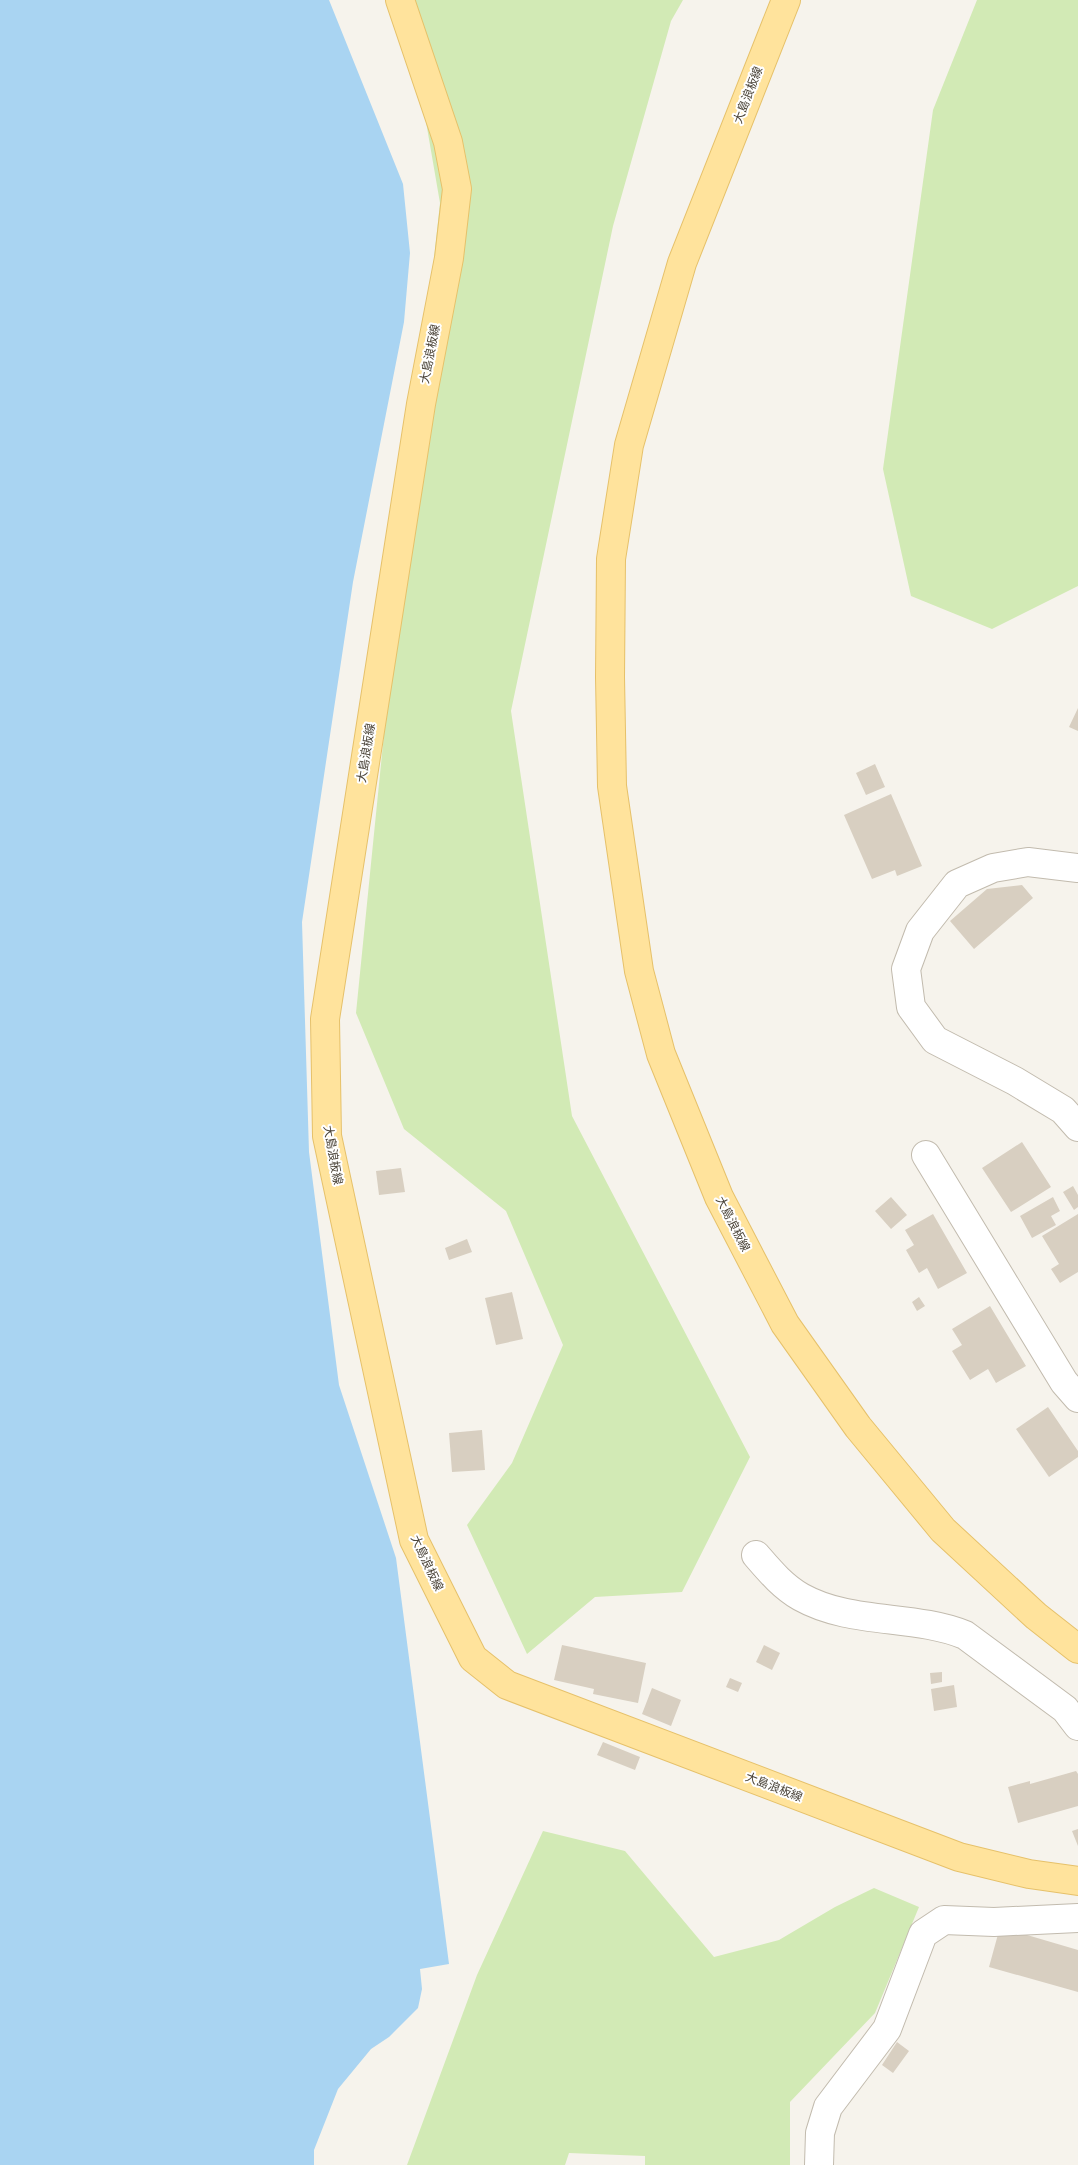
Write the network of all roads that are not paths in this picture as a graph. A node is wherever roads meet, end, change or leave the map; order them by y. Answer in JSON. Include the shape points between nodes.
{"nodes":[{"id":1,"x":400,"y":0,"type":"edge"},
{"id":2,"x":786,"y":0,"type":"edge"},
{"id":3,"x":1078,"y":868,"type":"edge"},
{"id":4,"x":1078,"y":1127,"type":"edge"},
{"id":5,"x":926,"y":1155,"type":"dead end"},
{"id":6,"x":1078,"y":1398,"type":"edge"},
{"id":7,"x":756,"y":1555,"type":"dead end"},
{"id":8,"x":1078,"y":1649,"type":"edge"},
{"id":9,"x":1078,"y":1726,"type":"edge"},
{"id":10,"x":1078,"y":1881,"type":"edge"},
{"id":11,"x":1078,"y":1918,"type":"edge"},
{"id":12,"x":819,"y":2165,"type":"edge"}],
"edges":[{"from":1,"to":10,"type":"main road","name":"大島浪板線","via":[[448,142],[457,189],[449,258],[419,414],[325,1019],[327,1136],[414,1540],[473,1658],[507,1686],[959,1857],[1029,1874]]},
{"from":2,"to":8,"type":"main road","name":"大島浪板線","via":[[682,263],[629,445],[611,559],[612,786],[639,971],[661,1054],[719,1197],[784,1324],[858,1428],[943,1530],[1036,1616]]},
{"from":3,"to":4,"type":"street","via":[[1028,862],[993,868],[957,884],[920,931],[906,969],[911,1006],[934,1040],[1015,1081],[1063,1110]]},
{"from":5,"to":6,"type":"street","via":[[1064,1382]]},
{"from":7,"to":9,"type":"street","via":[[776,1578],[801,1597],[836,1610],[947,1627],[965,1635],[1065,1709]]},
{"from":11,"to":12,"type":"street","via":[[994,1922],[944,1920],[923,1934],[887,2029],[828,2107],[820,2133]]}]}
